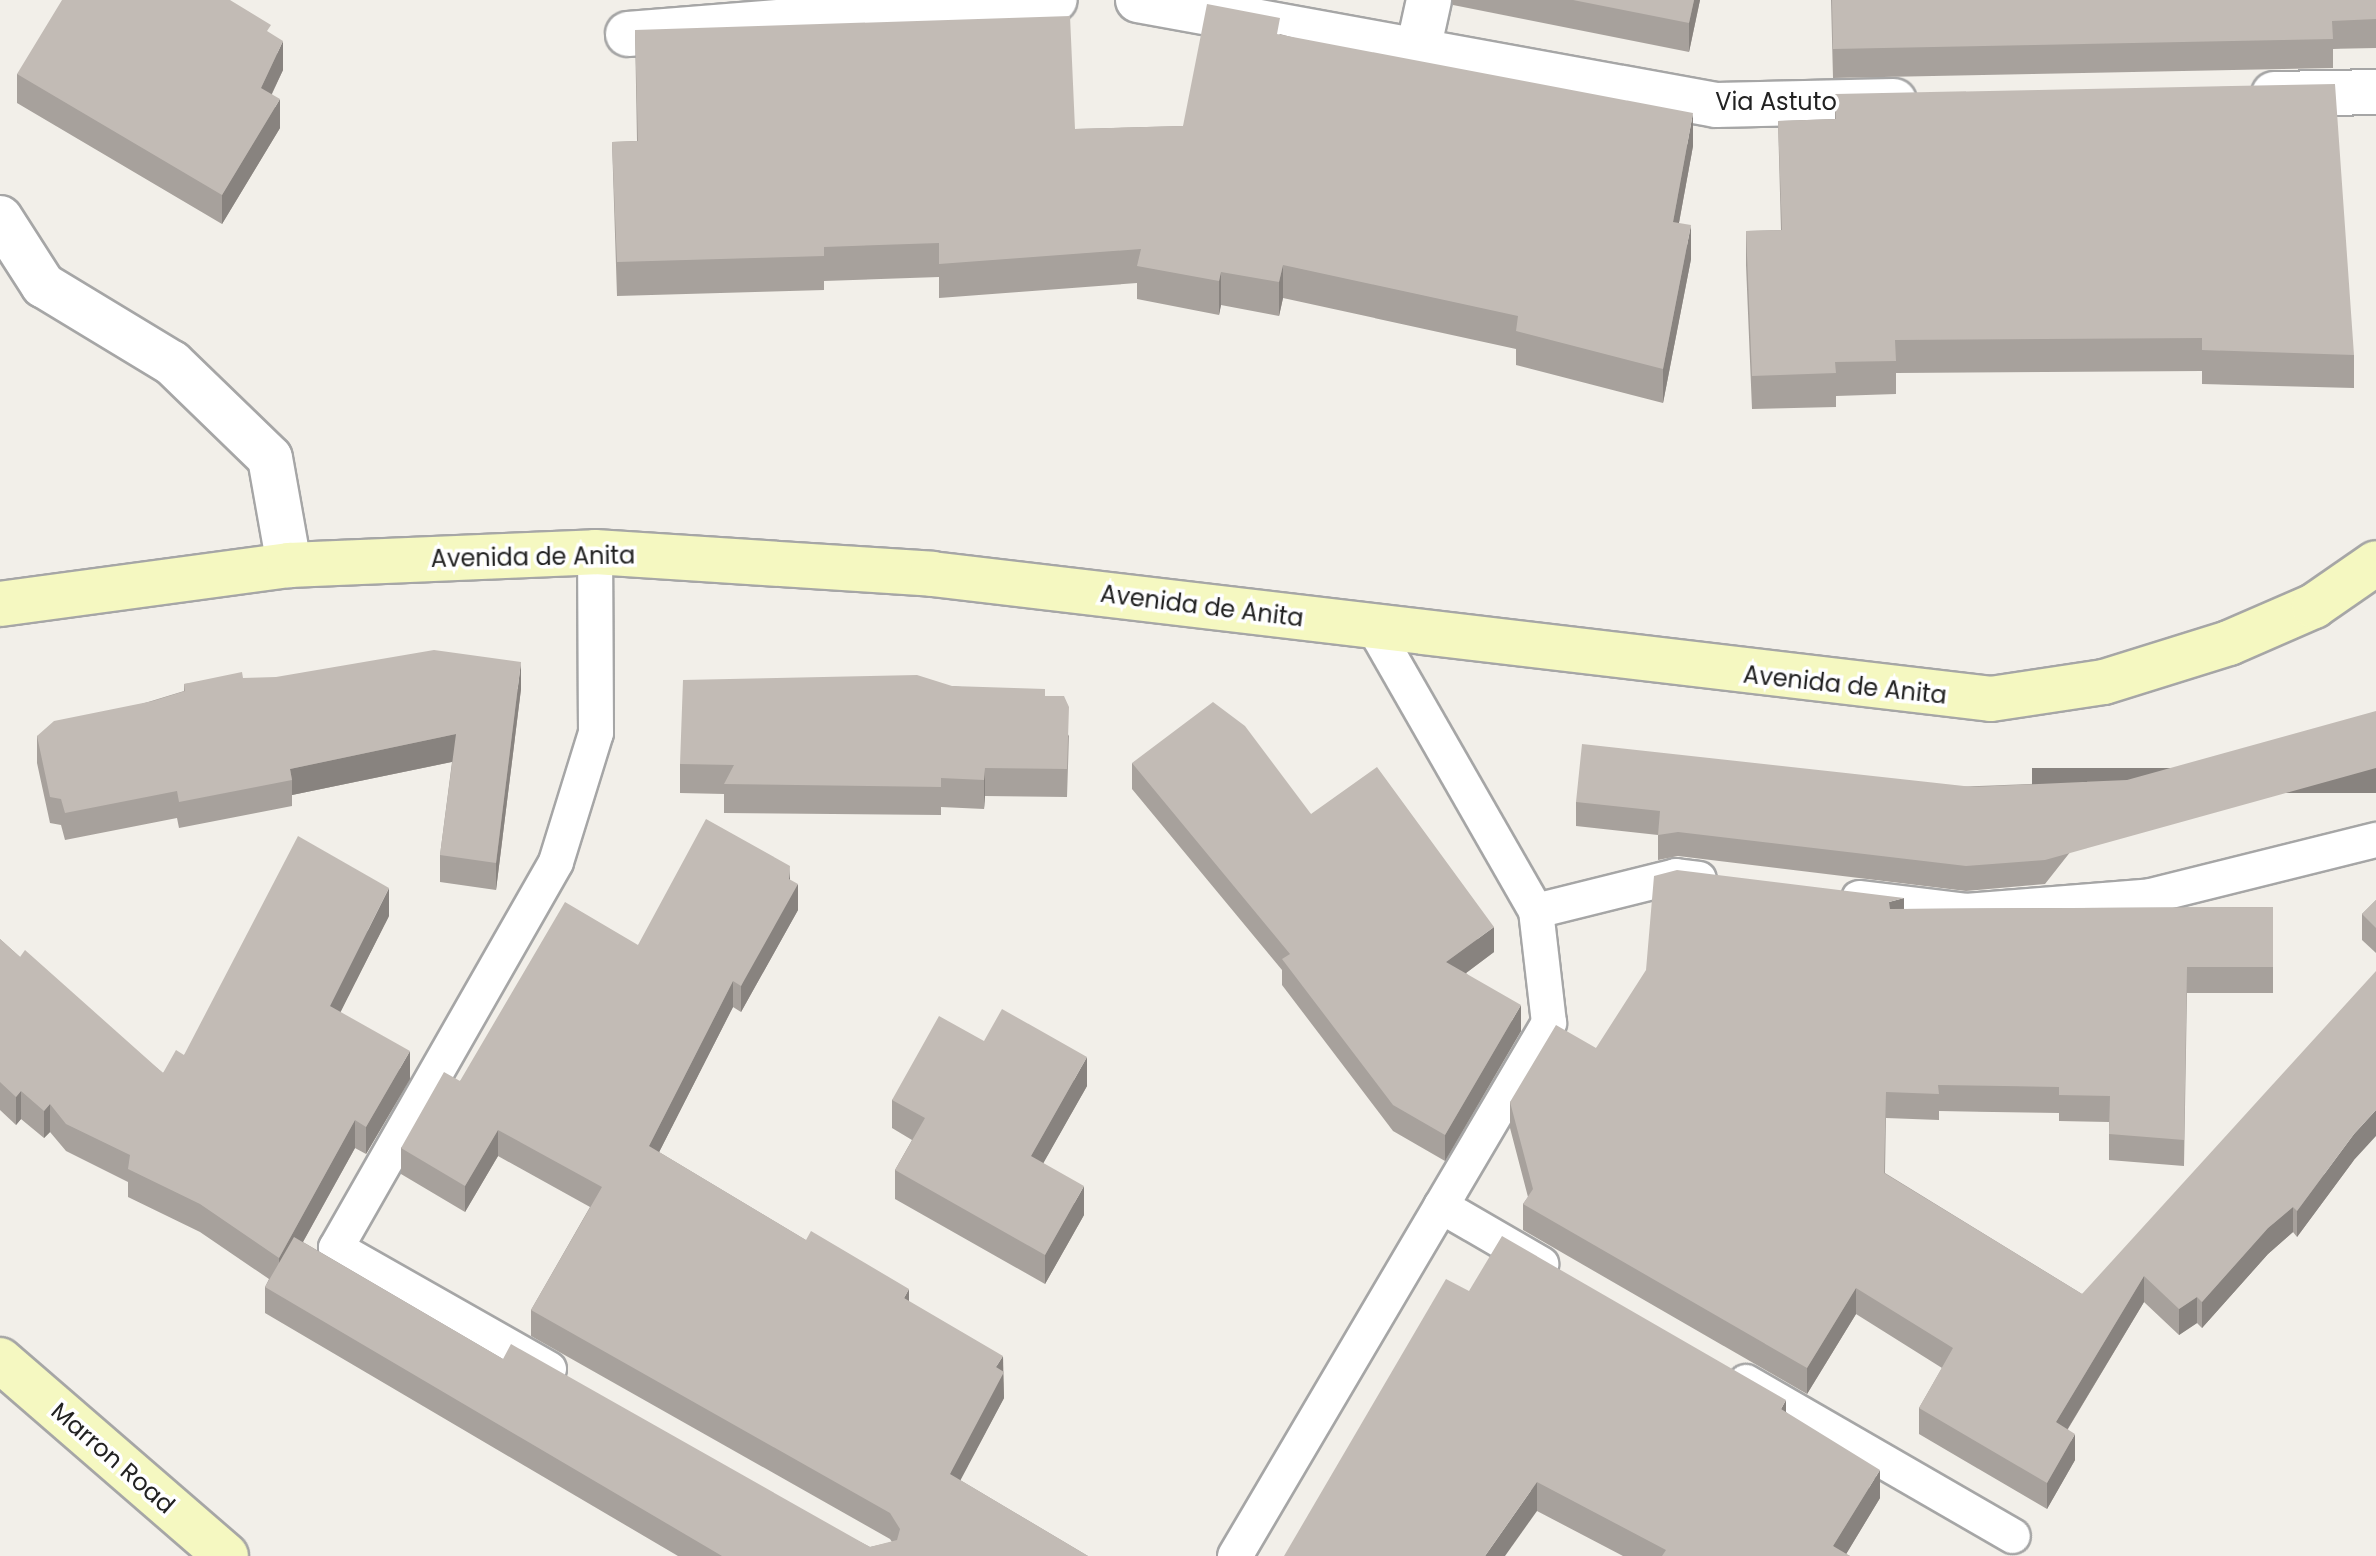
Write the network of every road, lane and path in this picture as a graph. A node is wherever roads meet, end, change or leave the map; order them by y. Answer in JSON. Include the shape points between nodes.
{"nodes":[{"id":1,"x":1055,"y":0,"type":"edge"},
{"id":2,"x":1138,"y":0,"type":"edge"},
{"id":3,"x":1429,"y":0,"type":"edge"},
{"id":4,"x":796,"y":11,"type":"edge"},
{"id":5,"x":628,"y":34,"type":"dead end"},
{"id":6,"x":1418,"y":50,"type":"junction"},
{"id":7,"x":2376,"y":92,"type":"edge"},
{"id":8,"x":2236,"y":94,"type":"edge"},
{"id":9,"x":1937,"y":100,"type":"edge"},
{"id":10,"x":0,"y":218,"type":"edge"},
{"id":11,"x":595,"y":552,"type":"junction"},
{"id":12,"x":2376,"y":563,"type":"edge"},
{"id":13,"x":289,"y":565,"type":"junction"},
{"id":14,"x":0,"y":604,"type":"edge"},
{"id":15,"x":1373,"y":626,"type":"junction"},
{"id":16,"x":2376,"y":840,"type":"edge"},
{"id":17,"x":1737,"y":883,"type":"edge"},
{"id":18,"x":1829,"y":894,"type":"edge"},
{"id":19,"x":1536,"y":911,"type":"junction"},
{"id":20,"x":1441,"y":1206,"type":"junction"},
{"id":21,"x":1577,"y":1285,"type":"edge"},
{"id":22,"x":0,"y":1360,"type":"edge"},
{"id":23,"x":1713,"y":1364,"type":"edge"},
{"id":24,"x":581,"y":1387,"type":"edge"},
{"id":25,"x":2013,"y":1536,"type":"dead end"},
{"id":26,"x":226,"y":1556,"type":"edge"},
{"id":27,"x":1235,"y":1556,"type":"edge"}],
"edges":[{"from":1,"to":4,"type":"street"},
{"from":2,"to":6,"type":"street","name":"Via Astuto"},
{"from":3,"to":6,"type":"street"},
{"from":4,"to":5,"type":"street"},
{"from":6,"to":9,"type":"street","name":"Via Astuto","via":[[1716,105]]},
{"from":7,"to":8,"type":"street"},
{"from":10,"to":13,"type":"street","via":[[43,285],[172,363],[270,458]]},
{"from":11,"to":13,"type":"street","name":"Avenida de Anita"},
{"from":11,"to":15,"type":"street","name":"Avenida de Anita","via":[[932,574]]},
{"from":11,"to":24,"type":"lane","via":[[596,733],[556,862],[336,1248]]},
{"from":12,"to":15,"type":"street","name":"Avenida de Anita","via":[[2314,606],[2229,643],[2104,682],[1991,699]]},
{"from":13,"to":14,"type":"street","name":"Avenida de Anita"},
{"from":15,"to":19,"type":"lane"},
{"from":16,"to":18,"type":"lane","via":[[2151,896],[1966,911]]},
{"from":17,"to":19,"type":"lane","via":[[1676,876]]},
{"from":19,"to":20,"type":"lane","via":[[1549,1023]]},
{"from":20,"to":21,"type":"lane"},
{"from":20,"to":27,"type":"lane"},
{"from":22,"to":26,"type":"street","name":"Marron Road"},
{"from":23,"to":25,"type":"lane"}]}
